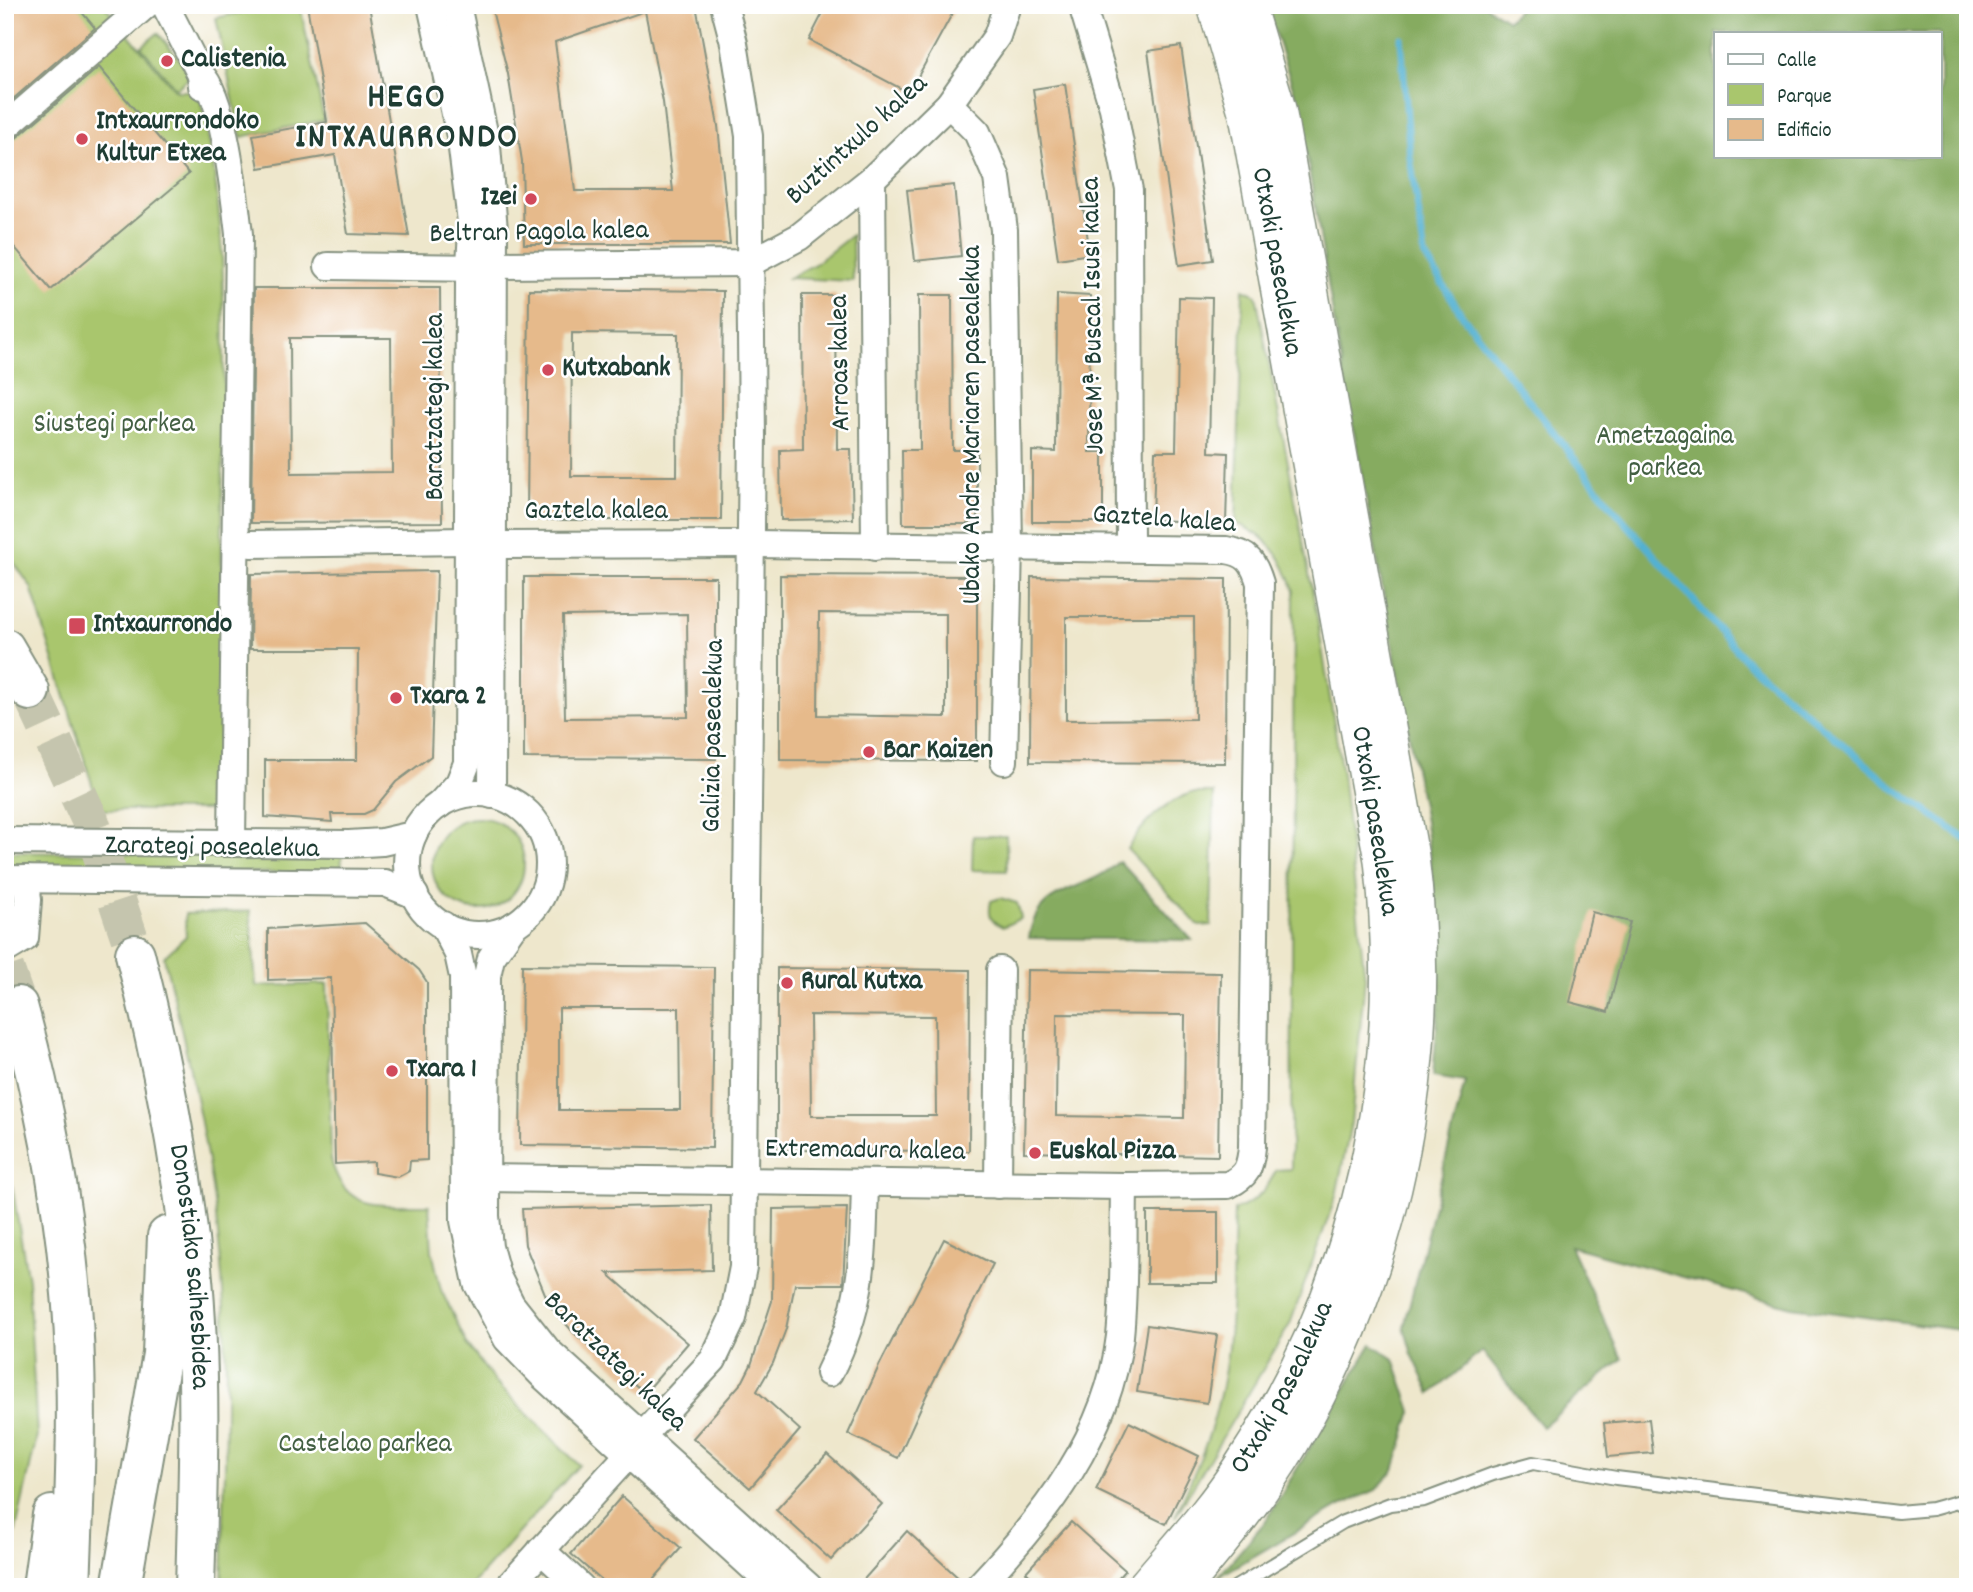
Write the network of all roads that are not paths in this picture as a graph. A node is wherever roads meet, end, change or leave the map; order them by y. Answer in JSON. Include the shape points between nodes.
{"nodes":[{"id":1,"x":146,"y":5,"type":"edge"},
{"id":2,"x":165,"y":5,"type":"edge"},
{"id":3,"x":431,"y":5,"type":"edge"},
{"id":4,"x":457,"y":5,"type":"edge"},
{"id":5,"x":724,"y":5,"type":"edge"},
{"id":6,"x":1007,"y":5,"type":"edge"},
{"id":7,"x":1082,"y":5,"type":"edge"},
{"id":8,"x":1216,"y":5,"type":"edge"},
{"id":9,"x":1246,"y":5,"type":"edge"},
{"id":10,"x":949,"y":104,"type":"junction"},
{"id":11,"x":5,"y":127,"type":"edge"},
{"id":12,"x":872,"y":179,"type":"junction"},
{"id":13,"x":750,"y":263,"type":"junction"},
{"id":14,"x":482,"y":266,"type":"junction"},
{"id":15,"x":328,"y":267,"type":"dead end"},
{"id":16,"x":480,"y":543,"type":"junction"},
{"id":17,"x":251,"y":544,"type":"dead end"},
{"id":18,"x":749,"y":544,"type":"junction"},
{"id":19,"x":1009,"y":546,"type":"junction"},
{"id":20,"x":875,"y":547,"type":"junction"},
{"id":21,"x":1130,"y":547,"type":"junction"},
{"id":22,"x":5,"y":648,"type":"edge"},
{"id":23,"x":30,"y":691,"type":"tunnel mouth"},
{"id":24,"x":1004,"y":761,"type":"dead end"},
{"id":25,"x":492,"y":795,"type":"junction"},
{"id":26,"x":439,"y":805,"type":"junction"},
{"id":27,"x":413,"y":835,"type":"junction"},
{"id":28,"x":5,"y":841,"type":"edge"},
{"id":29,"x":232,"y":843,"type":"junction"},
{"id":30,"x":16,"y":879,"type":"edge"},
{"id":31,"x":415,"y":895,"type":"junction"},
{"id":32,"x":443,"y":925,"type":"junction"},
{"id":33,"x":514,"y":925,"type":"junction"},
{"id":34,"x":5,"y":950,"type":"edge"},
{"id":35,"x":135,"y":954,"type":"tunnel mouth"},
{"id":36,"x":1000,"y":970,"type":"dead end"},
{"id":37,"x":18,"y":1006,"type":"tunnel mouth"},
{"id":38,"x":174,"y":1130,"type":"junction"},
{"id":39,"x":486,"y":1178,"type":"junction"},
{"id":40,"x":1243,"y":1178,"type":"joint"},
{"id":41,"x":742,"y":1182,"type":"junction"},
{"id":42,"x":866,"y":1183,"type":"junction"},
{"id":43,"x":998,"y":1185,"type":"junction"},
{"id":44,"x":1124,"y":1186,"type":"junction"},
{"id":45,"x":829,"y":1373,"type":"dead end"},
{"id":46,"x":74,"y":1397,"type":"junction"},
{"id":47,"x":635,"y":1445,"type":"junction"},
{"id":48,"x":1968,"y":1499,"type":"edge"},
{"id":49,"x":541,"y":1550,"type":"junction"},
{"id":50,"x":41,"y":1587,"type":"edge"},
{"id":51,"x":71,"y":1587,"type":"edge"},
{"id":52,"x":121,"y":1587,"type":"edge"},
{"id":53,"x":195,"y":1587,"type":"edge"},
{"id":54,"x":508,"y":1587,"type":"edge"},
{"id":55,"x":581,"y":1587,"type":"edge"},
{"id":56,"x":774,"y":1587,"type":"edge"},
{"id":57,"x":808,"y":1587,"type":"edge"},
{"id":58,"x":978,"y":1587,"type":"edge"},
{"id":59,"x":1146,"y":1587,"type":"edge"},
{"id":60,"x":1182,"y":1587,"type":"edge"},
{"id":61,"x":1236,"y":1587,"type":"edge"}],
"edges":[{"from":1,"to":11,"type":"street"},
{"from":2,"to":29,"type":"street","via":[[201,80],[210,83],[239,234]]},
{"from":3,"to":14,"type":"street","name":"Baratzategi kalea"},
{"from":4,"to":14,"type":"street","name":"Baratzategi kalea","via":[[486,146]]},
{"from":5,"to":13,"type":"street","name":"Galizia pasealekua","via":[[749,136]]},
{"from":6,"to":10,"type":"street","name":"Buztintxulo kalea","via":[[997,36]]},
{"from":7,"to":21,"type":"street","name":"Jose Mª Buscal Isusi kalea","via":[[1113,108],[1129,190]]},
{"from":8,"to":59,"type":"main road","name":"Otxoki pasealekua","via":[[1247,105],[1383,860],[1391,978],[1379,1126],[1356,1223],[1335,1286],[1292,1382],[1242,1467]]},
{"from":9,"to":60,"type":"main road","name":"Otxoki pasealekua","via":[[1277,109],[1410,857],[1417,912],[1416,1054],[1406,1130],[1382,1232],[1341,1345],[1290,1443],[1231,1528]]},
{"from":10,"to":12,"type":"street","name":"Buztintxulo kalea"},
{"from":10,"to":19,"type":"street","name":"Ubako Andre Mariaren pasealekua","via":[[977,132],[997,178],[1003,217]]},
{"from":12,"to":13,"type":"street","name":"Buztintxulo kalea","via":[[799,237]]},
{"from":12,"to":20,"type":"street","name":"Arroas kalea"},
{"from":13,"to":14,"type":"street","name":"Beltran Pagola kalea"},
{"from":13,"to":18,"type":"street","name":"Galizia pasealekua"},
{"from":14,"to":15,"type":"street","name":"Beltran Pagola kalea"},
{"from":14,"to":16,"type":"street","name":"Baratzategi kalea"},
{"from":16,"to":17,"type":"street","name":"Gaztela kalea"},
{"from":16,"to":18,"type":"street","name":"Gaztela kalea"},
{"from":16,"to":25,"type":"street","name":"Baratzategi kalea"},
{"from":16,"to":26,"type":"street","name":"Baratzategi kalea","via":[[467,763],[459,783]]},
{"from":18,"to":20,"type":"street","name":"Gaztela kalea"},
{"from":18,"to":41,"type":"street","name":"Galizia pasealekua"},
{"from":19,"to":20,"type":"street","name":"Gaztela kalea"},
{"from":19,"to":21,"type":"street","name":"Gaztela kalea"},
{"from":19,"to":24,"type":"street","name":"Ubako Andre Mariaren pasealekua"},
{"from":21,"to":40,"type":"street","name":"Gaztela kalea","via":[[1241,552],[1254,564],[1260,583],[1252,1147]]},
{"from":22,"to":23,"type":"highway"},
{"from":25,"to":26,"type":"street","via":[[468,794]]},
{"from":25,"to":33,"type":"street","via":[[511,801],[528,814],[548,850],[541,896]]},
{"from":26,"to":27,"type":"street"},
{"from":27,"to":29,"type":"street","name":"Zarategi pasealekua","via":[[349,844]]},
{"from":27,"to":31,"type":"street","via":[[407,862]]},
{"from":28,"to":29,"type":"street","name":"Zarategi pasealekua"},
{"from":30,"to":31,"type":"street","name":"Zarategi pasealekua","via":[[374,883]]},
{"from":30,"to":34,"type":"street","via":[[28,900],[25,938]]},
{"from":31,"to":32,"type":"street"},
{"from":32,"to":33,"type":"street","via":[[482,934]]},
{"from":32,"to":47,"type":"street","name":"Baratzategi kalea","via":[[458,954],[463,977],[468,1253],[490,1312],[524,1358],[540,1363]]},
{"from":33,"to":39,"type":"street","name":"Baratzategi kalea","via":[[491,958],[487,976]]},
{"from":35,"to":38,"type":"highway","name":"Donostiako saihesbidea"},
{"from":36,"to":43,"type":"street"},
{"from":37,"to":46,"type":"highway","via":[[38,1081],[60,1203],[71,1284]]},
{"from":38,"to":52,"type":"highway","via":[[165,1194],[162,1354]]},
{"from":38,"to":53,"type":"highway","name":"Donostiako saihesbidea","via":[[192,1269],[196,1343]]},
{"from":39,"to":41,"type":"street","name":"Extremadura kalea"},
{"from":39,"to":47,"type":"street","name":"Baratzategi kalea","via":[[489,1247],[511,1304]]},
{"from":40,"to":44,"type":"street","name":"Extremadura kalea","via":[[1228,1185]]},
{"from":41,"to":42,"type":"street","name":"Extremadura kalea"},
{"from":41,"to":47,"type":"street","name":"Galizia pasealekua","via":[[743,1267],[733,1318],[713,1360]]},
{"from":42,"to":43,"type":"street","name":"Extremadura kalea"},
{"from":42,"to":45,"type":"street","via":[[865,1257],[856,1304]]},
{"from":43,"to":44,"type":"street","name":"Extremadura kalea"},
{"from":44,"to":58,"type":"street","via":[[1120,1336],[1099,1420],[1044,1510]]},
{"from":46,"to":50,"type":"highway","via":[[62,1434]]},
{"from":46,"to":51,"type":"highway"},
{"from":47,"to":49,"type":"street","name":"Galizia pasealekua"},
{"from":47,"to":56,"type":"street","name":"Baratzategi kalea"},
{"from":47,"to":57,"type":"street","name":"Baratzategi kalea"},
{"from":48,"to":61,"type":"lane","via":[[1898,1512],[1616,1478],[1534,1463],[1424,1500],[1390,1503],[1343,1522]]},
{"from":49,"to":54,"type":"street","name":"Galizia pasealekua"},
{"from":49,"to":55,"type":"street"}]}
